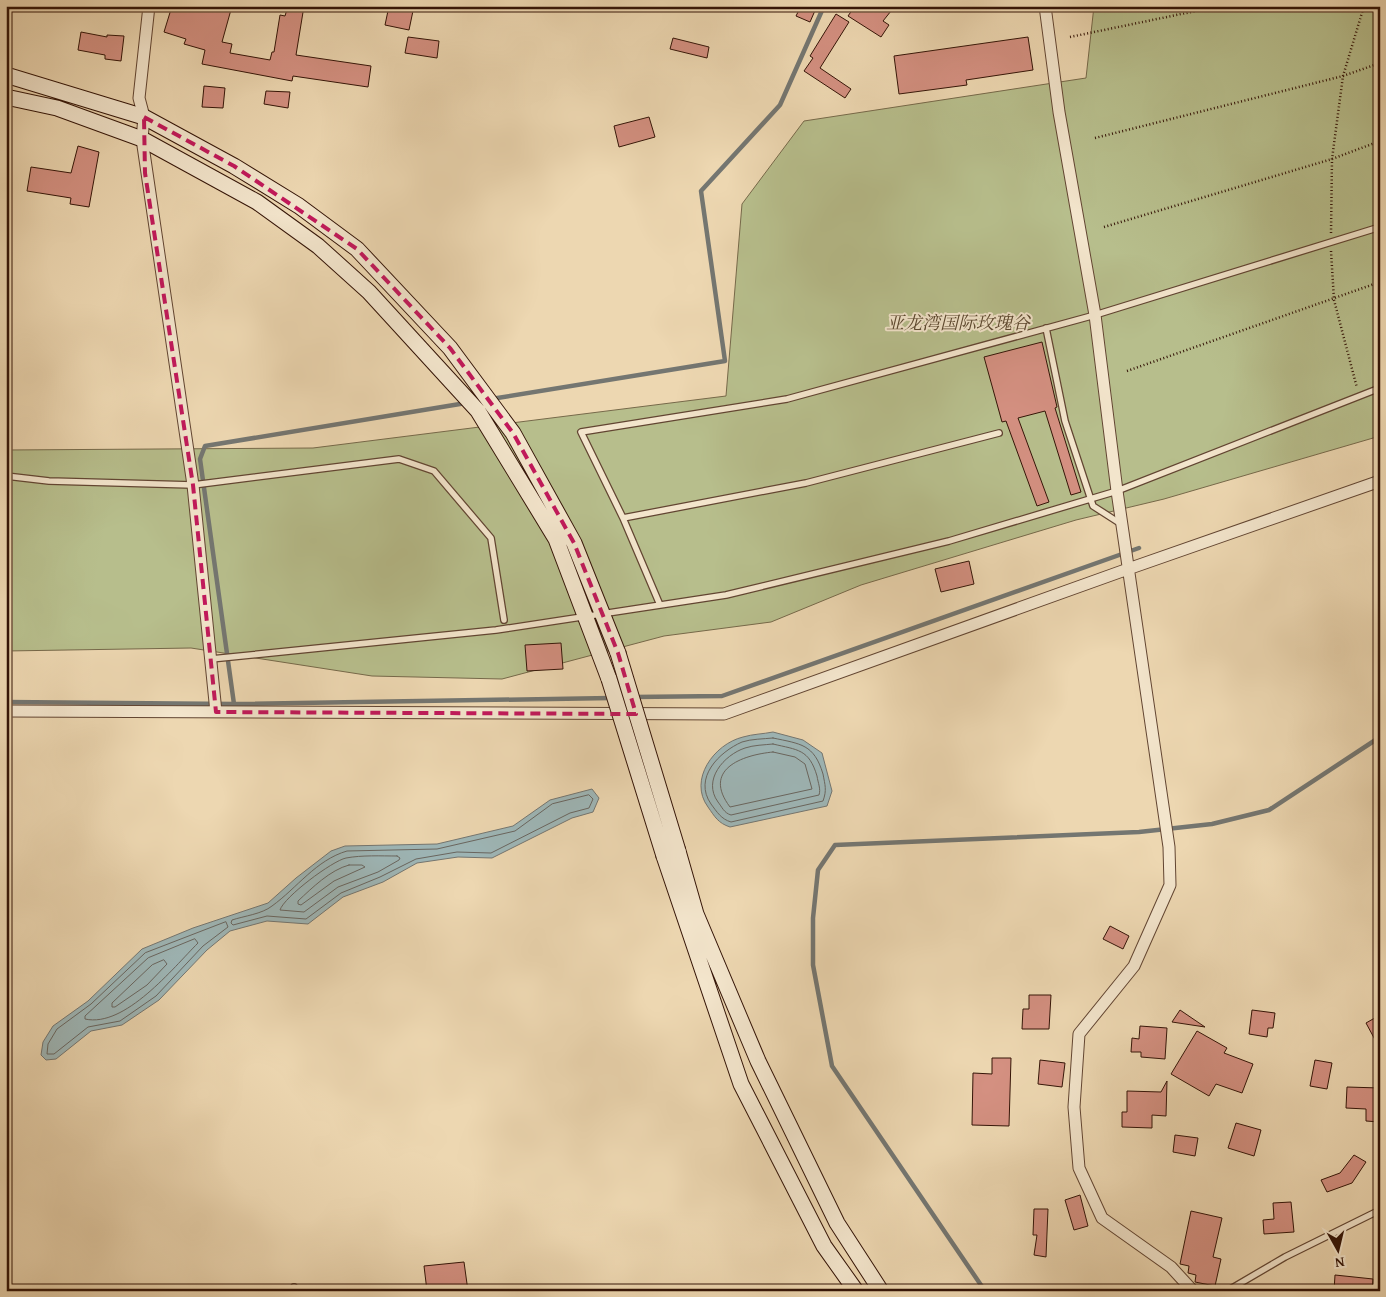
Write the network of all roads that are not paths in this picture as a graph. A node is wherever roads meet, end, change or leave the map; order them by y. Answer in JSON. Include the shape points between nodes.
{"nodes":[{"id":1,"x":149,"y":6,"type":"edge"},
{"id":2,"x":1045,"y":6,"type":"edge"},
{"id":3,"x":6,"y":75,"type":"edge"},
{"id":4,"x":6,"y":97,"type":"edge"},
{"id":5,"x":144,"y":117,"type":"junction"},
{"id":6,"x":142,"y":139,"type":"junction"},
{"id":7,"x":1380,"y":227,"type":"edge"},
{"id":8,"x":1095,"y":314,"type":"junction"},
{"id":9,"x":1046,"y":328,"type":"junction"},
{"id":10,"x":1380,"y":388,"type":"edge"},
{"id":11,"x":999,"y":433,"type":"dead end"},
{"id":12,"x":6,"y":476,"type":"edge"},
{"id":13,"x":1380,"y":481,"type":"edge"},
{"id":14,"x":194,"y":485,"type":"junction"},
{"id":15,"x":1116,"y":491,"type":"junction"},
{"id":16,"x":623,"y":518,"type":"junction"},
{"id":17,"x":1121,"y":524,"type":"junction"},
{"id":18,"x":1128,"y":569,"type":"junction"},
{"id":19,"x":660,"y":605,"type":"junction"},
{"id":20,"x":504,"y":620,"type":"dead end"},
{"id":21,"x":211,"y":659,"type":"junction"},
{"id":22,"x":6,"y":711,"type":"edge"},
{"id":23,"x":216,"y":712,"type":"junction"},
{"id":24,"x":671,"y":853,"type":"junction"},
{"id":25,"x":1380,"y":1210,"type":"edge"},
{"id":26,"x":856,"y":1291,"type":"edge"},
{"id":27,"x":881,"y":1291,"type":"edge"},
{"id":28,"x":1194,"y":1291,"type":"edge"},
{"id":29,"x":1227,"y":1291,"type":"edge"}],
"edges":[{"from":1,"to":5,"type":"street","via":[[139,98]]},
{"from":2,"to":8,"type":"street"},
{"from":3,"to":5,"type":"main road"},
{"from":4,"to":6,"type":"main road","via":[[57,108]]},
{"from":5,"to":6,"type":"street"},
{"from":5,"to":24,"type":"main road","bridge":true,"via":[[299,206],[358,249],[450,348],[513,433],[574,543],[618,653]]},
{"from":6,"to":14,"type":"street"},
{"from":6,"to":24,"type":"main road","bridge":true,"via":[[257,202],[318,246],[369,292],[478,411],[556,539]]},
{"from":7,"to":8,"type":"lane"},
{"from":8,"to":9,"type":"lane"},
{"from":8,"to":15,"type":"street"},
{"from":9,"to":16,"type":"lane","via":[[787,399],[581,432]]},
{"from":9,"to":17,"type":"lane","via":[[1065,421],[1093,506]]},
{"from":10,"to":15,"type":"lane"},
{"from":11,"to":16,"type":"lane","via":[[806,483]]},
{"from":12,"to":14,"type":"lane","via":[[49,481]]},
{"from":13,"to":18,"type":"street"},
{"from":14,"to":20,"type":"lane","via":[[398,459],[434,471],[491,538]]},
{"from":14,"to":21,"type":"street"},
{"from":15,"to":17,"type":"street"},
{"from":15,"to":19,"type":"lane","via":[[949,541],[726,595]]},
{"from":16,"to":19,"type":"lane"},
{"from":17,"to":18,"type":"street"},
{"from":18,"to":23,"type":"street","via":[[724,714]]},
{"from":18,"to":28,"type":"street","via":[[1165,815],[1170,885],[1134,966],[1079,1034],[1074,1107],[1080,1168],[1102,1218],[1171,1267]]},
{"from":19,"to":21,"type":"lane","via":[[496,630]]},
{"from":21,"to":23,"type":"street"},
{"from":22,"to":23,"type":"street"},
{"from":24,"to":26,"type":"main road","via":[[741,1084],[824,1246]]},
{"from":24,"to":27,"type":"main road","via":[[758,1061],[837,1223]]},
{"from":25,"to":29,"type":"lane","via":[[1285,1257]]}]}
